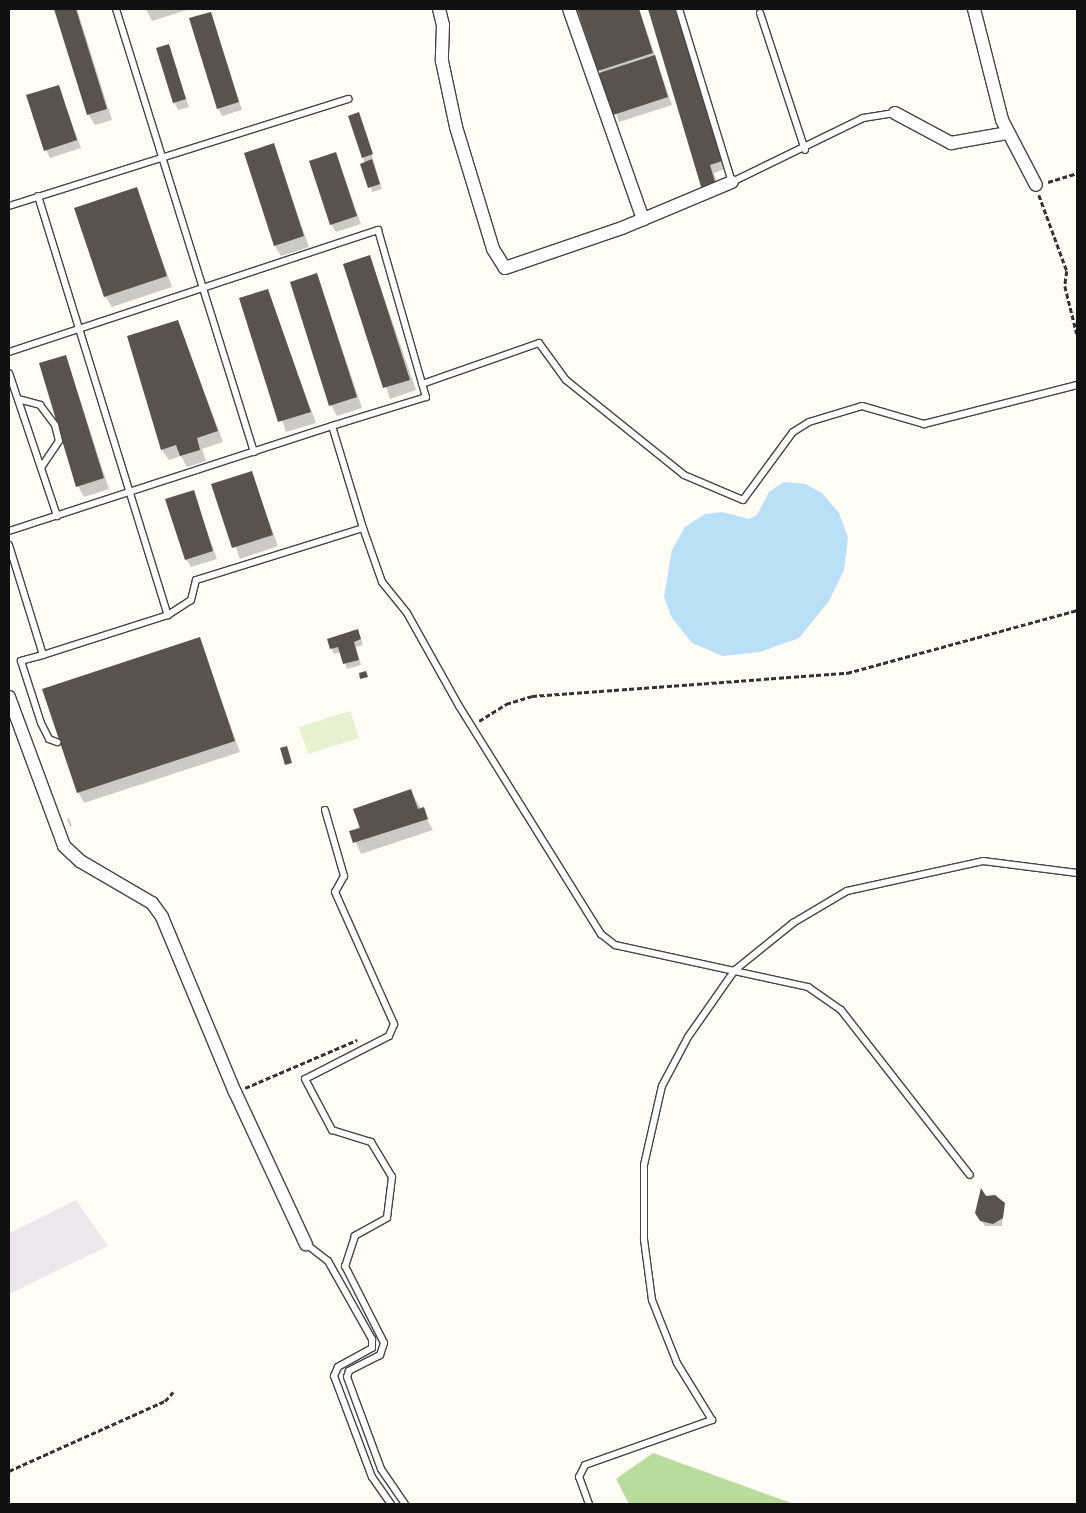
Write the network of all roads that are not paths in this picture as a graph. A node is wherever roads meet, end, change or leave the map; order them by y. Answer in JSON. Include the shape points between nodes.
{"nodes":[{"id":1,"x":116,"y":9,"type":"edge"},
{"id":2,"x":439,"y":9,"type":"edge"},
{"id":3,"x":568,"y":9,"type":"edge"},
{"id":4,"x":679,"y":9,"type":"edge"},
{"id":5,"x":974,"y":9,"type":"edge"},
{"id":6,"x":760,"y":13,"type":"dead end"},
{"id":7,"x":349,"y":99,"type":"dead end"},
{"id":8,"x":895,"y":113,"type":"joint"},
{"id":9,"x":1008,"y":133,"type":"junction"},
{"id":10,"x":805,"y":150,"type":"junction"},
{"id":11,"x":160,"y":157,"type":"junction"},
{"id":12,"x":732,"y":182,"type":"junction"},
{"id":13,"x":1036,"y":185,"type":"road end"},
{"id":14,"x":38,"y":196,"type":"junction"},
{"id":15,"x":9,"y":206,"type":"edge"},
{"id":16,"x":643,"y":219,"type":"junction"},
{"id":17,"x":200,"y":288,"type":"junction"},
{"id":18,"x":80,"y":329,"type":"junction"},
{"id":19,"x":9,"y":352,"type":"edge"},
{"id":20,"x":9,"y":373,"type":"edge"},
{"id":21,"x":422,"y":384,"type":"junction"},
{"id":22,"x":1077,"y":385,"type":"edge"},
{"id":23,"x":18,"y":399,"type":"junction"},
{"id":24,"x":332,"y":426,"type":"junction"},
{"id":25,"x":254,"y":452,"type":"junction"},
{"id":26,"x":41,"y":468,"type":"junction"},
{"id":27,"x":130,"y":493,"type":"junction"},
{"id":28,"x":57,"y":516,"type":"junction"},
{"id":29,"x":363,"y":528,"type":"junction"},
{"id":30,"x":9,"y":531,"type":"edge"},
{"id":31,"x":9,"y":545,"type":"edge"},
{"id":32,"x":168,"y":615,"type":"junction"},
{"id":33,"x":43,"y":655,"type":"junction"},
{"id":34,"x":9,"y":697,"type":"edge"},
{"id":35,"x":57,"y":742,"type":"dead end"},
{"id":36,"x":325,"y":810,"type":"dead end"},
{"id":37,"x":1077,"y":873,"type":"edge"},
{"id":38,"x":735,"y":970,"type":"junction"},
{"id":39,"x":970,"y":1175,"type":"dead end"},
{"id":40,"x":306,"y":1244,"type":"joint"},
{"id":41,"x":391,"y":1504,"type":"edge"},
{"id":42,"x":405,"y":1504,"type":"edge"},
{"id":43,"x":589,"y":1504,"type":"edge"}],
"edges":[{"from":1,"to":11,"type":"lane"},
{"from":2,"to":16,"type":"street","via":[[443,25],[442,62],[456,127],[493,250],[505,268]]},
{"from":3,"to":16,"type":"street"},
{"from":4,"to":12,"type":"lane"},
{"from":5,"to":9,"type":"street"},
{"from":6,"to":10,"type":"lane"},
{"from":7,"to":11,"type":"lane"},
{"from":8,"to":9,"type":"street","via":[[951,143]]},
{"from":8,"to":10,"type":"lane","via":[[863,118]]},
{"from":9,"to":13,"type":"street"},
{"from":10,"to":12,"type":"lane"},
{"from":11,"to":14,"type":"lane"},
{"from":11,"to":17,"type":"lane"},
{"from":12,"to":16,"type":"street"},
{"from":14,"to":15,"type":"lane"},
{"from":14,"to":18,"type":"lane"},
{"from":17,"to":18,"type":"lane"},
{"from":17,"to":21,"type":"lane","via":[[378,230]]},
{"from":17,"to":25,"type":"lane"},
{"from":18,"to":19,"type":"lane"},
{"from":18,"to":27,"type":"lane"},
{"from":20,"to":23,"type":"lane"},
{"from":21,"to":22,"type":"lane","via":[[539,343],[566,380],[684,475],[743,500],[794,432],[809,422],[862,406],[924,424]]},
{"from":21,"to":24,"type":"lane","via":[[426,396]]},
{"from":23,"to":26,"type":"lane"},
{"from":23,"to":26,"type":"lane","via":[[40,404],[55,425],[59,441]]},
{"from":24,"to":25,"type":"lane"},
{"from":24,"to":29,"type":"lane"},
{"from":25,"to":27,"type":"lane"},
{"from":26,"to":28,"type":"lane"},
{"from":27,"to":28,"type":"lane"},
{"from":27,"to":32,"type":"lane"},
{"from":28,"to":30,"type":"lane"},
{"from":29,"to":32,"type":"lane","via":[[196,580],[191,600]]},
{"from":29,"to":38,"type":"lane","via":[[382,582],[407,613],[471,726],[601,934],[615,945]]},
{"from":31,"to":33,"type":"lane"},
{"from":32,"to":33,"type":"lane"},
{"from":33,"to":35,"type":"lane","via":[[21,661],[48,739]]},
{"from":34,"to":40,"type":"street","via":[[64,846],[80,861],[152,903],[162,917],[235,1092]]},
{"from":36,"to":42,"type":"lane","via":[[344,876],[335,892],[394,1024],[390,1036],[305,1079],[332,1130],[372,1142],[392,1177],[388,1218],[354,1236],[345,1266],[384,1343],[380,1355],[349,1371],[347,1377],[382,1468]]},
{"from":37,"to":38,"type":"lane","via":[[983,861],[857,888],[793,923]]},
{"from":38,"to":39,"type":"lane","via":[[808,987],[841,1010]]},
{"from":38,"to":43,"type":"lane","via":[[688,1037],[662,1086],[644,1165],[644,1239],[652,1300],[677,1363],[712,1420],[585,1465],[579,1476]]},
{"from":40,"to":41,"type":"lane","via":[[328,1261],[372,1339],[372,1348],[338,1367],[334,1376],[372,1477]]}]}
